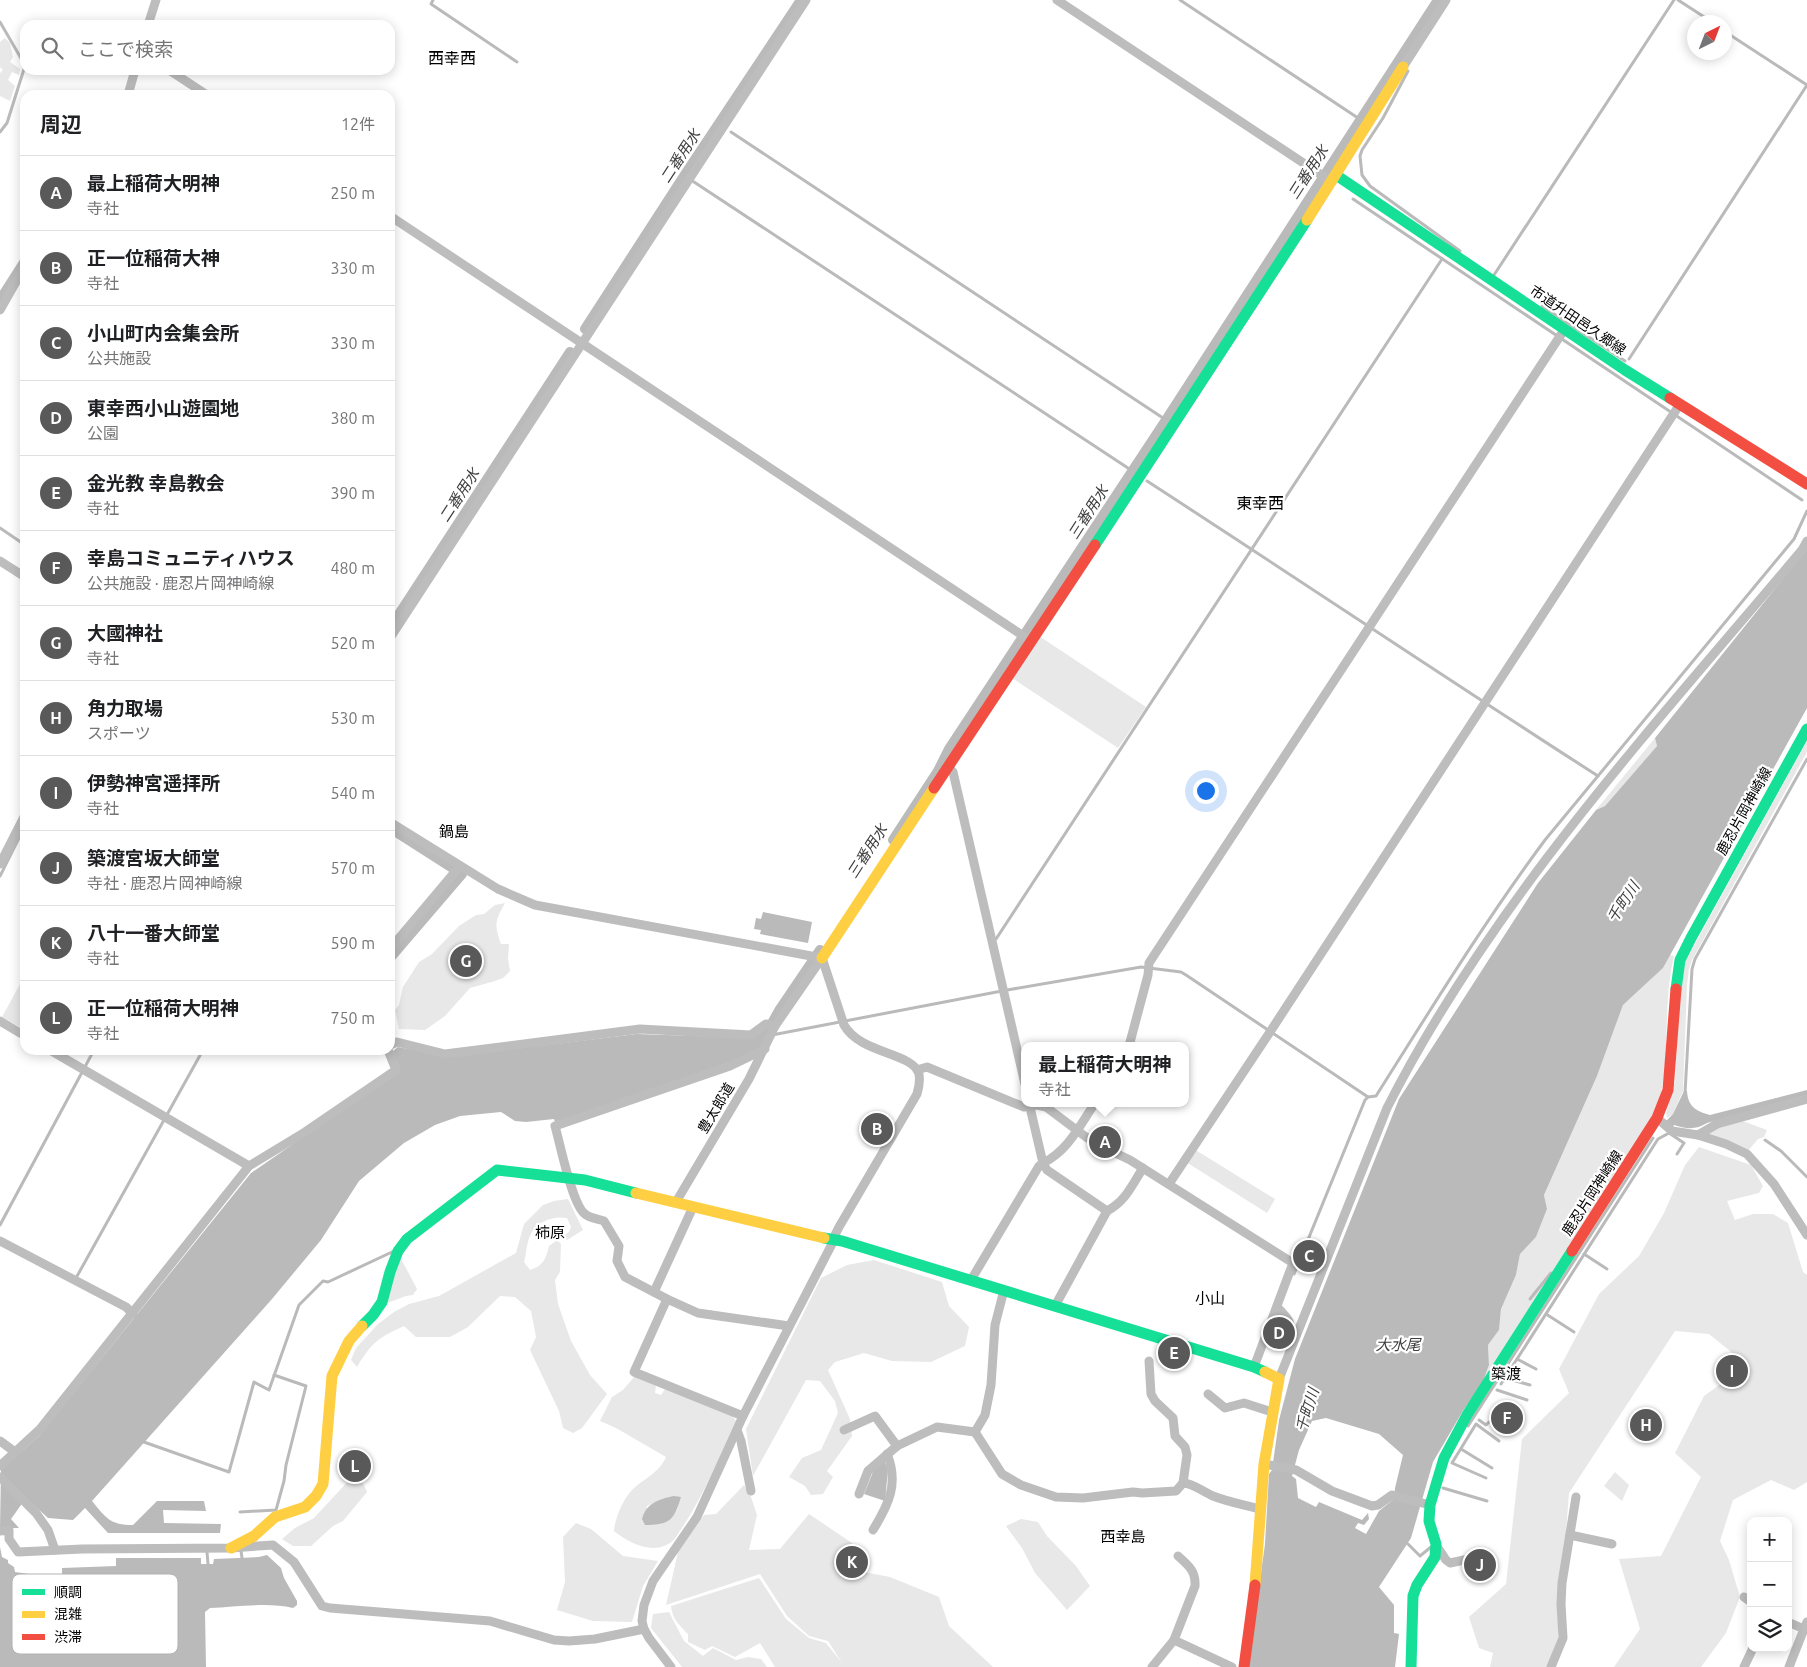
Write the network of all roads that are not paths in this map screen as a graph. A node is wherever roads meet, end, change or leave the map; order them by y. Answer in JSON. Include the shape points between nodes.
{"nodes":[{"id":1,"x":156,"y":0,"type":"edge"},
{"id":2,"x":806,"y":0,"type":"edge"},
{"id":3,"x":1057,"y":0,"type":"edge"},
{"id":4,"x":1446,"y":0,"type":"edge"},
{"id":5,"x":150,"y":20,"type":"edge"},
{"id":6,"x":1403,"y":67,"type":"joint"},
{"id":7,"x":134,"y":75,"type":"edge"},
{"id":8,"x":177,"y":75,"type":"edge"},
{"id":9,"x":129,"y":90,"type":"edge"},
{"id":10,"x":199,"y":90,"type":"edge"},
{"id":11,"x":1329,"y":177,"type":"junction"},
{"id":12,"x":395,"y":219,"type":"edge"},
{"id":13,"x":20,"y":275,"type":"edge"},
{"id":14,"x":0,"y":310,"type":"edge"},
{"id":15,"x":1561,"y":335,"type":"junction"},
{"id":16,"x":583,"y":343,"type":"junction"},
{"id":17,"x":1676,"y":411,"type":"junction"},
{"id":18,"x":1806,"y":484,"type":"edge"},
{"id":19,"x":1807,"y":541,"type":"edge"},
{"id":20,"x":0,"y":561,"type":"edge"},
{"id":21,"x":20,"y":575,"type":"edge"},
{"id":22,"x":395,"y":630,"type":"edge"},
{"id":23,"x":1031,"y":641,"type":"junction"},
{"id":24,"x":1807,"y":729,"type":"edge"},
{"id":25,"x":948,"y":767,"type":"junction"},
{"id":26,"x":20,"y":825,"type":"edge"},
{"id":27,"x":395,"y":826,"type":"edge"},
{"id":28,"x":0,"y":864,"type":"edge"},
{"id":29,"x":457,"y":870,"type":"junction"},
{"id":30,"x":395,"y":944,"type":"edge"},
{"id":31,"x":817,"y":957,"type":"junction"},
{"id":32,"x":0,"y":1021,"type":"edge"},
{"id":33,"x":771,"y":1029,"type":"junction"},
{"id":34,"x":20,"y":1033,"type":"edge"},
{"id":35,"x":1130,"y":1042,"type":"edge"},
{"id":36,"x":395,"y":1047,"type":"edge"},
{"id":37,"x":765,"y":1049,"type":"junction"},
{"id":38,"x":59,"y":1055,"type":"edge"},
{"id":39,"x":393,"y":1055,"type":"edge"},
{"id":40,"x":1021,"y":1066,"type":"edge"},
{"id":41,"x":917,"y":1070,"type":"junction"},
{"id":42,"x":1807,"y":1099,"type":"edge"},
{"id":43,"x":1021,"y":1106,"type":"edge"},
{"id":44,"x":1032,"y":1107,"type":"edge"},
{"id":45,"x":1046,"y":1107,"type":"edge"},
{"id":46,"x":1092,"y":1107,"type":"edge"},
{"id":47,"x":1660,"y":1121,"type":"junction"},
{"id":48,"x":1077,"y":1129,"type":"junction"},
{"id":49,"x":1698,"y":1135,"type":"junction"},
{"id":50,"x":1046,"y":1162,"type":"junction"},
{"id":51,"x":250,"y":1166,"type":"junction"},
{"id":52,"x":1142,"y":1168,"type":"junction"},
{"id":53,"x":569,"y":1178,"type":"junction"},
{"id":54,"x":1169,"y":1184,"type":"junction"},
{"id":55,"x":676,"y":1202,"type":"junction"},
{"id":56,"x":693,"y":1207,"type":"junction"},
{"id":57,"x":1108,"y":1210,"type":"junction"},
{"id":58,"x":1807,"y":1234,"type":"edge"},
{"id":59,"x":0,"y":1240,"type":"edge"},
{"id":60,"x":832,"y":1242,"type":"junction"},
{"id":61,"x":971,"y":1280,"type":"junction"},
{"id":62,"x":1004,"y":1290,"type":"junction"},
{"id":63,"x":654,"y":1292,"type":"junction"},
{"id":64,"x":667,"y":1299,"type":"junction"},
{"id":65,"x":1055,"y":1306,"type":"junction"},
{"id":66,"x":1278,"y":1306,"type":"junction"},
{"id":67,"x":133,"y":1314,"type":"junction"},
{"id":68,"x":789,"y":1326,"type":"junction"},
{"id":69,"x":1289,"y":1352,"type":"junction"},
{"id":70,"x":1149,"y":1360,"type":"dead end"},
{"id":71,"x":1254,"y":1366,"type":"junction"},
{"id":72,"x":1279,"y":1379,"type":"junction"},
{"id":73,"x":1208,"y":1394,"type":"dead end"},
{"id":74,"x":1272,"y":1412,"type":"junction"},
{"id":75,"x":743,"y":1416,"type":"junction"},
{"id":76,"x":737,"y":1430,"type":"junction"},
{"id":77,"x":844,"y":1430,"type":"dead end"},
{"id":78,"x":976,"y":1432,"type":"junction"},
{"id":79,"x":0,"y":1442,"type":"edge"},
{"id":80,"x":897,"y":1446,"type":"junction"},
{"id":81,"x":15,"y":1452,"type":"junction"},
{"id":82,"x":887,"y":1454,"type":"junction"},
{"id":83,"x":1267,"y":1464,"type":"junction"},
{"id":84,"x":0,"y":1466,"type":"edge"},
{"id":85,"x":2,"y":1479,"type":"edge"},
{"id":86,"x":1183,"y":1483,"type":"junction"},
{"id":87,"x":751,"y":1491,"type":"dead end"},
{"id":88,"x":859,"y":1494,"type":"dead end"},
{"id":89,"x":1576,"y":1497,"type":"dead end"},
{"id":90,"x":1428,"y":1504,"type":"junction"},
{"id":91,"x":1260,"y":1509,"type":"junction"},
{"id":92,"x":873,"y":1530,"type":"dead end"},
{"id":93,"x":0,"y":1531,"type":"edge"},
{"id":94,"x":1570,"y":1535,"type":"junction"},
{"id":95,"x":1436,"y":1544,"type":"junction"},
{"id":96,"x":1612,"y":1544,"type":"dead end"},
{"id":97,"x":231,"y":1548,"type":"junction"},
{"id":98,"x":55,"y":1550,"type":"junction"},
{"id":99,"x":1178,"y":1556,"type":"dead end"},
{"id":100,"x":1464,"y":1560,"type":"dead end"},
{"id":101,"x":1792,"y":1623,"type":"edge"},
{"id":102,"x":1805,"y":1625,"type":"edge"},
{"id":103,"x":644,"y":1629,"type":"junction"},
{"id":104,"x":1174,"y":1640,"type":"junction"},
{"id":105,"x":1750,"y":1652,"type":"edge"},
{"id":106,"x":671,"y":1667,"type":"edge"},
{"id":107,"x":1152,"y":1667,"type":"edge"},
{"id":108,"x":1232,"y":1667,"type":"edge"},
{"id":109,"x":1244,"y":1667,"type":"edge"},
{"id":110,"x":1411,"y":1667,"type":"edge"},
{"id":111,"x":1551,"y":1667,"type":"edge"},
{"id":112,"x":1744,"y":1667,"type":"edge"},
{"id":113,"x":1789,"y":1667,"type":"edge"}],
"edges":[{"from":1,"to":5,"type":"street"},
{"from":2,"to":16,"type":"street"},
{"from":3,"to":11,"type":"street"},
{"from":4,"to":6,"type":"street"},
{"from":6,"to":11,"type":"street"},
{"from":7,"to":9,"type":"street"},
{"from":8,"to":10,"type":"street"},
{"from":11,"to":15,"type":"street","name":"市道升田邑久郷線"},
{"from":11,"to":23,"type":"street"},
{"from":12,"to":16,"type":"street"},
{"from":13,"to":14,"type":"street"},
{"from":15,"to":17,"type":"street","name":"市道升田邑久郷線"},
{"from":15,"to":35,"type":"street","via":[[1149,963]]},
{"from":16,"to":22,"type":"street"},
{"from":16,"to":23,"type":"street"},
{"from":17,"to":18,"type":"street","name":"市道升田邑久郷線"},
{"from":17,"to":54,"type":"street"},
{"from":19,"to":69,"type":"street","via":[[1543,861],[1488,939],[1408,1066],[1387,1108]]},
{"from":20,"to":21,"type":"street"},
{"from":23,"to":25,"type":"street"},
{"from":24,"to":47,"type":"street","name":"鹿忍片岡神崎線","via":[[1680,960],[1668,1090]]},
{"from":25,"to":31,"type":"street"},
{"from":25,"to":40,"type":"street","via":[[953,772]]},
{"from":26,"to":28,"type":"street"},
{"from":27,"to":29,"type":"street"},
{"from":29,"to":30,"type":"street"},
{"from":29,"to":31,"type":"street","via":[[548,909]]},
{"from":31,"to":33,"type":"street","name":"豊太郎道"},
{"from":31,"to":41,"type":"street","via":[[848,1032],[859,1041],[908,1062]]},
{"from":32,"to":34,"type":"street"},
{"from":33,"to":36,"type":"street","via":[[766,1024],[751,1035],[640,1030],[445,1054]]},
{"from":33,"to":37,"type":"street","name":"豊太郎道"},
{"from":37,"to":53,"type":"street","via":[[730,1066],[555,1126]]},
{"from":37,"to":55,"type":"street","name":"豊太郎道"},
{"from":38,"to":51,"type":"street"},
{"from":39,"to":51,"type":"street","via":[[396,1070]]},
{"from":41,"to":43,"type":"street","via":[[927,1067]]},
{"from":41,"to":60,"type":"street","via":[[920,1079],[917,1094]]},
{"from":42,"to":49,"type":"street","via":[[1717,1124]]},
{"from":44,"to":50,"type":"street"},
{"from":45,"to":48,"type":"street"},
{"from":46,"to":48,"type":"street"},
{"from":47,"to":49,"type":"street","via":[[1672,1131]]},
{"from":47,"to":90,"type":"street","name":"鹿忍片岡神崎線","via":[[1467,1415],[1444,1458]]},
{"from":48,"to":50,"type":"street","via":[[1071,1141]]},
{"from":48,"to":52,"type":"street"},
{"from":49,"to":58,"type":"street","via":[[1747,1154],[1774,1184]]},
{"from":50,"to":57,"type":"street","via":[[1047,1170]]},
{"from":50,"to":61,"type":"street","via":[[1039,1166]]},
{"from":51,"to":67,"type":"street"},
{"from":52,"to":54,"type":"street"},
{"from":52,"to":57,"type":"street","via":[[1123,1200]]},
{"from":53,"to":55,"type":"street"},
{"from":53,"to":63,"type":"street","via":[[579,1206],[585,1214],[604,1220],[619,1246],[617,1262],[626,1278]]},
{"from":53,"to":97,"type":"street","via":[[497,1170],[407,1239],[398,1251],[382,1302],[349,1341],[332,1376],[321,1490],[305,1507],[275,1517],[254,1536]]},
{"from":54,"to":66,"type":"street","via":[[1293,1263]]},
{"from":55,"to":56,"type":"street"},
{"from":56,"to":60,"type":"street"},
{"from":56,"to":63,"type":"street"},
{"from":57,"to":65,"type":"street"},
{"from":59,"to":67,"type":"street","via":[[126,1307]]},
{"from":60,"to":61,"type":"street"},
{"from":60,"to":68,"type":"street"},
{"from":61,"to":62,"type":"street"},
{"from":62,"to":65,"type":"street"},
{"from":62,"to":78,"type":"street","via":[[995,1325],[986,1416]]},
{"from":63,"to":64,"type":"street"},
{"from":64,"to":68,"type":"street","via":[[698,1313]]},
{"from":64,"to":75,"type":"street","via":[[634,1372]]},
{"from":65,"to":71,"type":"street"},
{"from":66,"to":69,"type":"street","via":[[1291,1323]]},
{"from":66,"to":71,"type":"street"},
{"from":67,"to":81,"type":"street","via":[[40,1429]]},
{"from":68,"to":75,"type":"street"},
{"from":69,"to":72,"type":"street"},
{"from":70,"to":86,"type":"street","via":[[1151,1394],[1173,1418],[1175,1436],[1185,1447]]},
{"from":71,"to":72,"type":"street"},
{"from":72,"to":74,"type":"street"},
{"from":73,"to":74,"type":"street","via":[[1225,1408],[1244,1403]]},
{"from":74,"to":83,"type":"street"},
{"from":75,"to":76,"type":"street"},
{"from":76,"to":87,"type":"street"},
{"from":76,"to":103,"type":"street","via":[[697,1517],[653,1581],[644,1605]]},
{"from":77,"to":80,"type":"street","via":[[875,1416]]},
{"from":78,"to":80,"type":"street","via":[[937,1427]]},
{"from":78,"to":86,"type":"street","via":[[1002,1474],[1021,1485],[1056,1497],[1176,1491]]},
{"from":79,"to":81,"type":"street"},
{"from":80,"to":82,"type":"street"},
{"from":81,"to":84,"type":"street"},
{"from":82,"to":88,"type":"street","via":[[868,1471]]},
{"from":82,"to":92,"type":"street","via":[[893,1480],[890,1499]]},
{"from":83,"to":90,"type":"street","via":[[1296,1470],[1332,1490],[1372,1506],[1392,1495]]},
{"from":83,"to":91,"type":"street"},
{"from":85,"to":98,"type":"street","via":[[25,1500],[48,1530]]},
{"from":86,"to":91,"type":"street","via":[[1216,1497]]},
{"from":89,"to":94,"type":"street"},
{"from":90,"to":95,"type":"street","name":"鹿忍片岡神崎線"},
{"from":91,"to":109,"type":"street","via":[[1256,1579]]},
{"from":93,"to":98,"type":"street","via":[[9,1530],[9,1539],[18,1552]]},
{"from":94,"to":96,"type":"street"},
{"from":94,"to":111,"type":"street","via":[[1562,1583],[1563,1638]]},
{"from":95,"to":100,"type":"street","via":[[1450,1563]]},
{"from":95,"to":110,"type":"street","via":[[1435,1557],[1413,1596]]},
{"from":97,"to":98,"type":"street"},
{"from":97,"to":103,"type":"street","via":[[273,1545],[294,1562],[322,1606],[330,1608],[490,1622],[554,1640],[596,1639]]},
{"from":99,"to":104,"type":"street","via":[[1189,1566],[1195,1578],[1190,1601]]},
{"from":101,"to":102,"type":"street"},
{"from":102,"to":113,"type":"street"},
{"from":103,"to":106,"type":"street"},
{"from":104,"to":107,"type":"street"},
{"from":104,"to":108,"type":"street"},
{"from":105,"to":112,"type":"street"}]}
